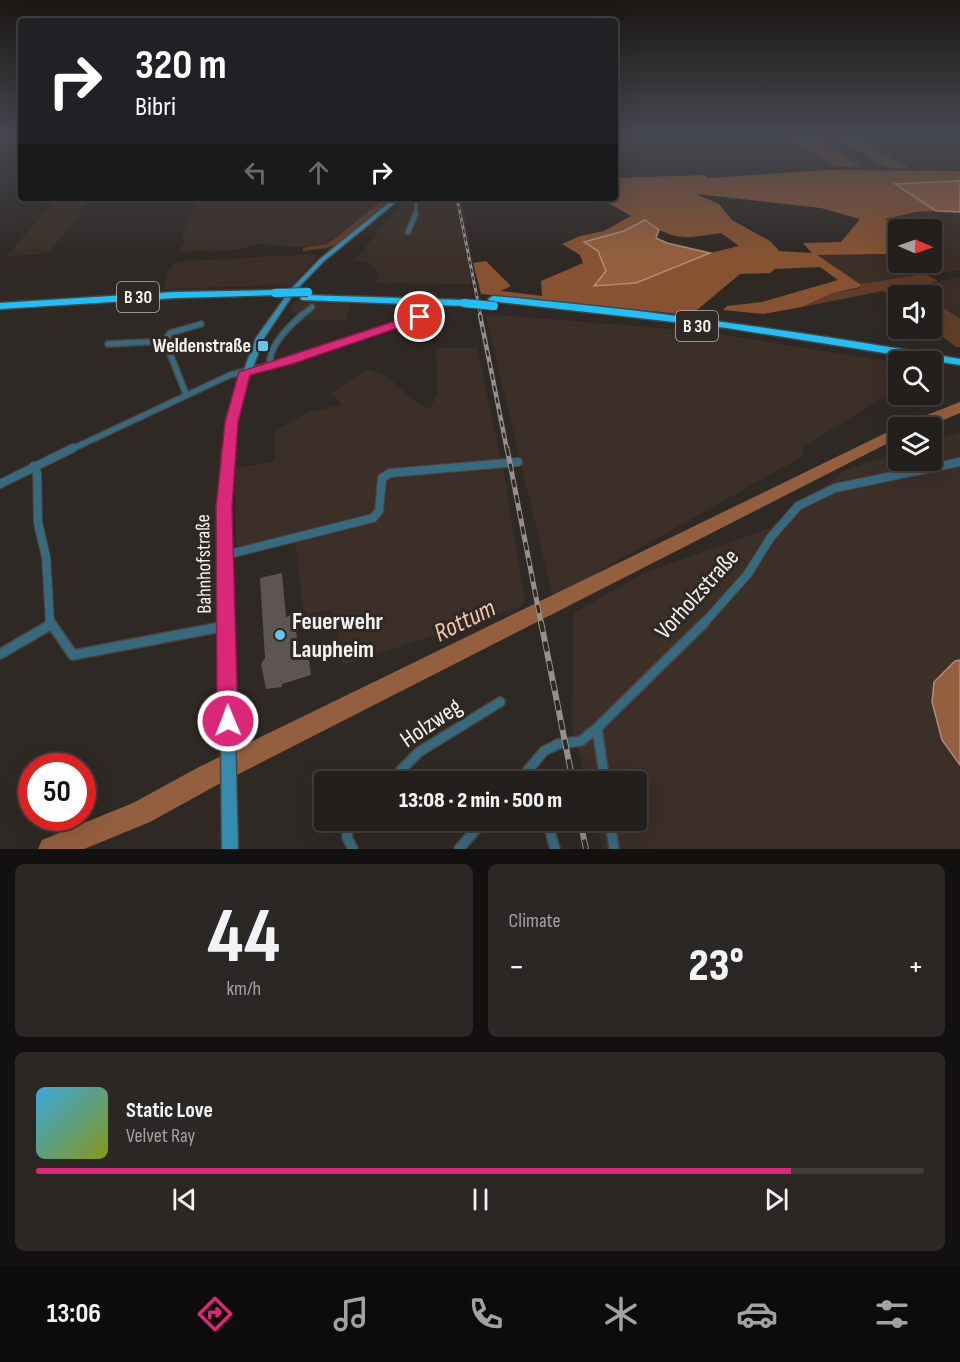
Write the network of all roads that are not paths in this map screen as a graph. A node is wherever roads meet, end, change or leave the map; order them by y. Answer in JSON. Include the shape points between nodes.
{"nodes":[{"id":1,"x":394,"y":201,"type":"edge"},
{"id":2,"x":416,"y":201,"type":"edge"},
{"id":3,"x":408,"y":232,"type":"dead end"},
{"id":4,"x":274,"y":295,"type":"junction"},
{"id":5,"x":0,"y":306,"type":"edge"},
{"id":6,"x":312,"y":307,"type":"dead end"},
{"id":7,"x":437,"y":311,"type":"dead end"},
{"id":8,"x":0,"y":312,"type":"edge"},
{"id":9,"x":201,"y":324,"type":"dead end"},
{"id":10,"x":165,"y":341,"type":"junction"},
{"id":11,"x":108,"y":344,"type":"dead end"},
{"id":12,"x":888,"y":353,"type":"edge"},
{"id":13,"x":942,"y":360,"type":"edge"},
{"id":14,"x":960,"y":362,"type":"edge"},
{"id":15,"x":942,"y":366,"type":"edge"},
{"id":16,"x":270,"y":367,"type":"junction"},
{"id":17,"x":960,"y":369,"type":"edge"},
{"id":18,"x":245,"y":372,"type":"junction"},
{"id":19,"x":186,"y":394,"type":"junction"},
{"id":20,"x":518,"y":462,"type":"dead end"},
{"id":21,"x":960,"y":462,"type":"edge"},
{"id":22,"x":34,"y":466,"type":"junction"},
{"id":23,"x":0,"y":484,"type":"edge"},
{"id":24,"x":226,"y":555,"type":"junction"},
{"id":25,"x":50,"y":625,"type":"junction"},
{"id":26,"x":226,"y":626,"type":"junction"},
{"id":27,"x":0,"y":654,"type":"edge"},
{"id":28,"x":500,"y":702,"type":"dead end"},
{"id":29,"x":597,"y":728,"type":"junction"},
{"id":30,"x":400,"y":771,"type":"edge"},
{"id":31,"x":530,"y":771,"type":"edge"},
{"id":32,"x":603,"y":771,"type":"edge"},
{"id":33,"x":348,"y":831,"type":"edge"},
{"id":34,"x":475,"y":831,"type":"edge"},
{"id":35,"x":550,"y":831,"type":"edge"},
{"id":36,"x":612,"y":831,"type":"edge"},
{"id":37,"x":230,"y":849,"type":"edge"},
{"id":38,"x":353,"y":849,"type":"edge"},
{"id":39,"x":459,"y":849,"type":"edge"},
{"id":40,"x":555,"y":849,"type":"edge"},
{"id":41,"x":614,"y":849,"type":"edge"}],
"edges":[{"from":1,"to":18,"type":"main road","name":"Bahnhofstraße","via":[[306,274],[269,322]]},
{"from":2,"to":3,"type":"street"},
{"from":4,"to":5,"type":"highway","number":"B 30","via":[[175,295]]},
{"from":4,"to":8,"type":"highway","number":"B 30"},
{"from":4,"to":12,"type":"highway","number":"B 30","bridge":true,"via":[[493,302]]},
{"from":6,"to":16,"type":"street","via":[[295,320],[278,342],[269,357]]},
{"from":7,"to":16,"type":"street"},
{"from":9,"to":10,"type":"street","via":[[170,333]]},
{"from":10,"to":11,"type":"street"},
{"from":10,"to":19,"type":"street"},
{"from":13,"to":14,"type":"highway","number":"B 30"},
{"from":15,"to":17,"type":"highway"},
{"from":16,"to":18,"type":"street"},
{"from":18,"to":19,"type":"street"},
{"from":18,"to":24,"type":"main road","name":"Bahnhofstraße","via":[[227,451]]},
{"from":19,"to":22,"type":"street"},
{"from":20,"to":24,"type":"street","via":[[390,473],[382,478],[379,511],[373,518]]},
{"from":21,"to":29,"type":"street","name":"Vorholzstraße","via":[[835,488],[798,506],[716,611]]},
{"from":22,"to":23,"type":"street"},
{"from":22,"to":25,"type":"street"},
{"from":24,"to":26,"type":"main road","name":"Bahnhofstraße"},
{"from":25,"to":26,"type":"street","via":[[73,655]]},
{"from":25,"to":27,"type":"street"},
{"from":26,"to":37,"type":"main road","name":"Bahnhofstraße"},
{"from":28,"to":30,"type":"street","name":"Holzweg","via":[[419,752]]},
{"from":29,"to":31,"type":"street","name":"Vorholzstraße","via":[[580,741],[544,751]]},
{"from":29,"to":32,"type":"street"},
{"from":33,"to":38,"type":"street"},
{"from":34,"to":39,"type":"street"},
{"from":35,"to":40,"type":"street"},
{"from":36,"to":41,"type":"street"}]}
